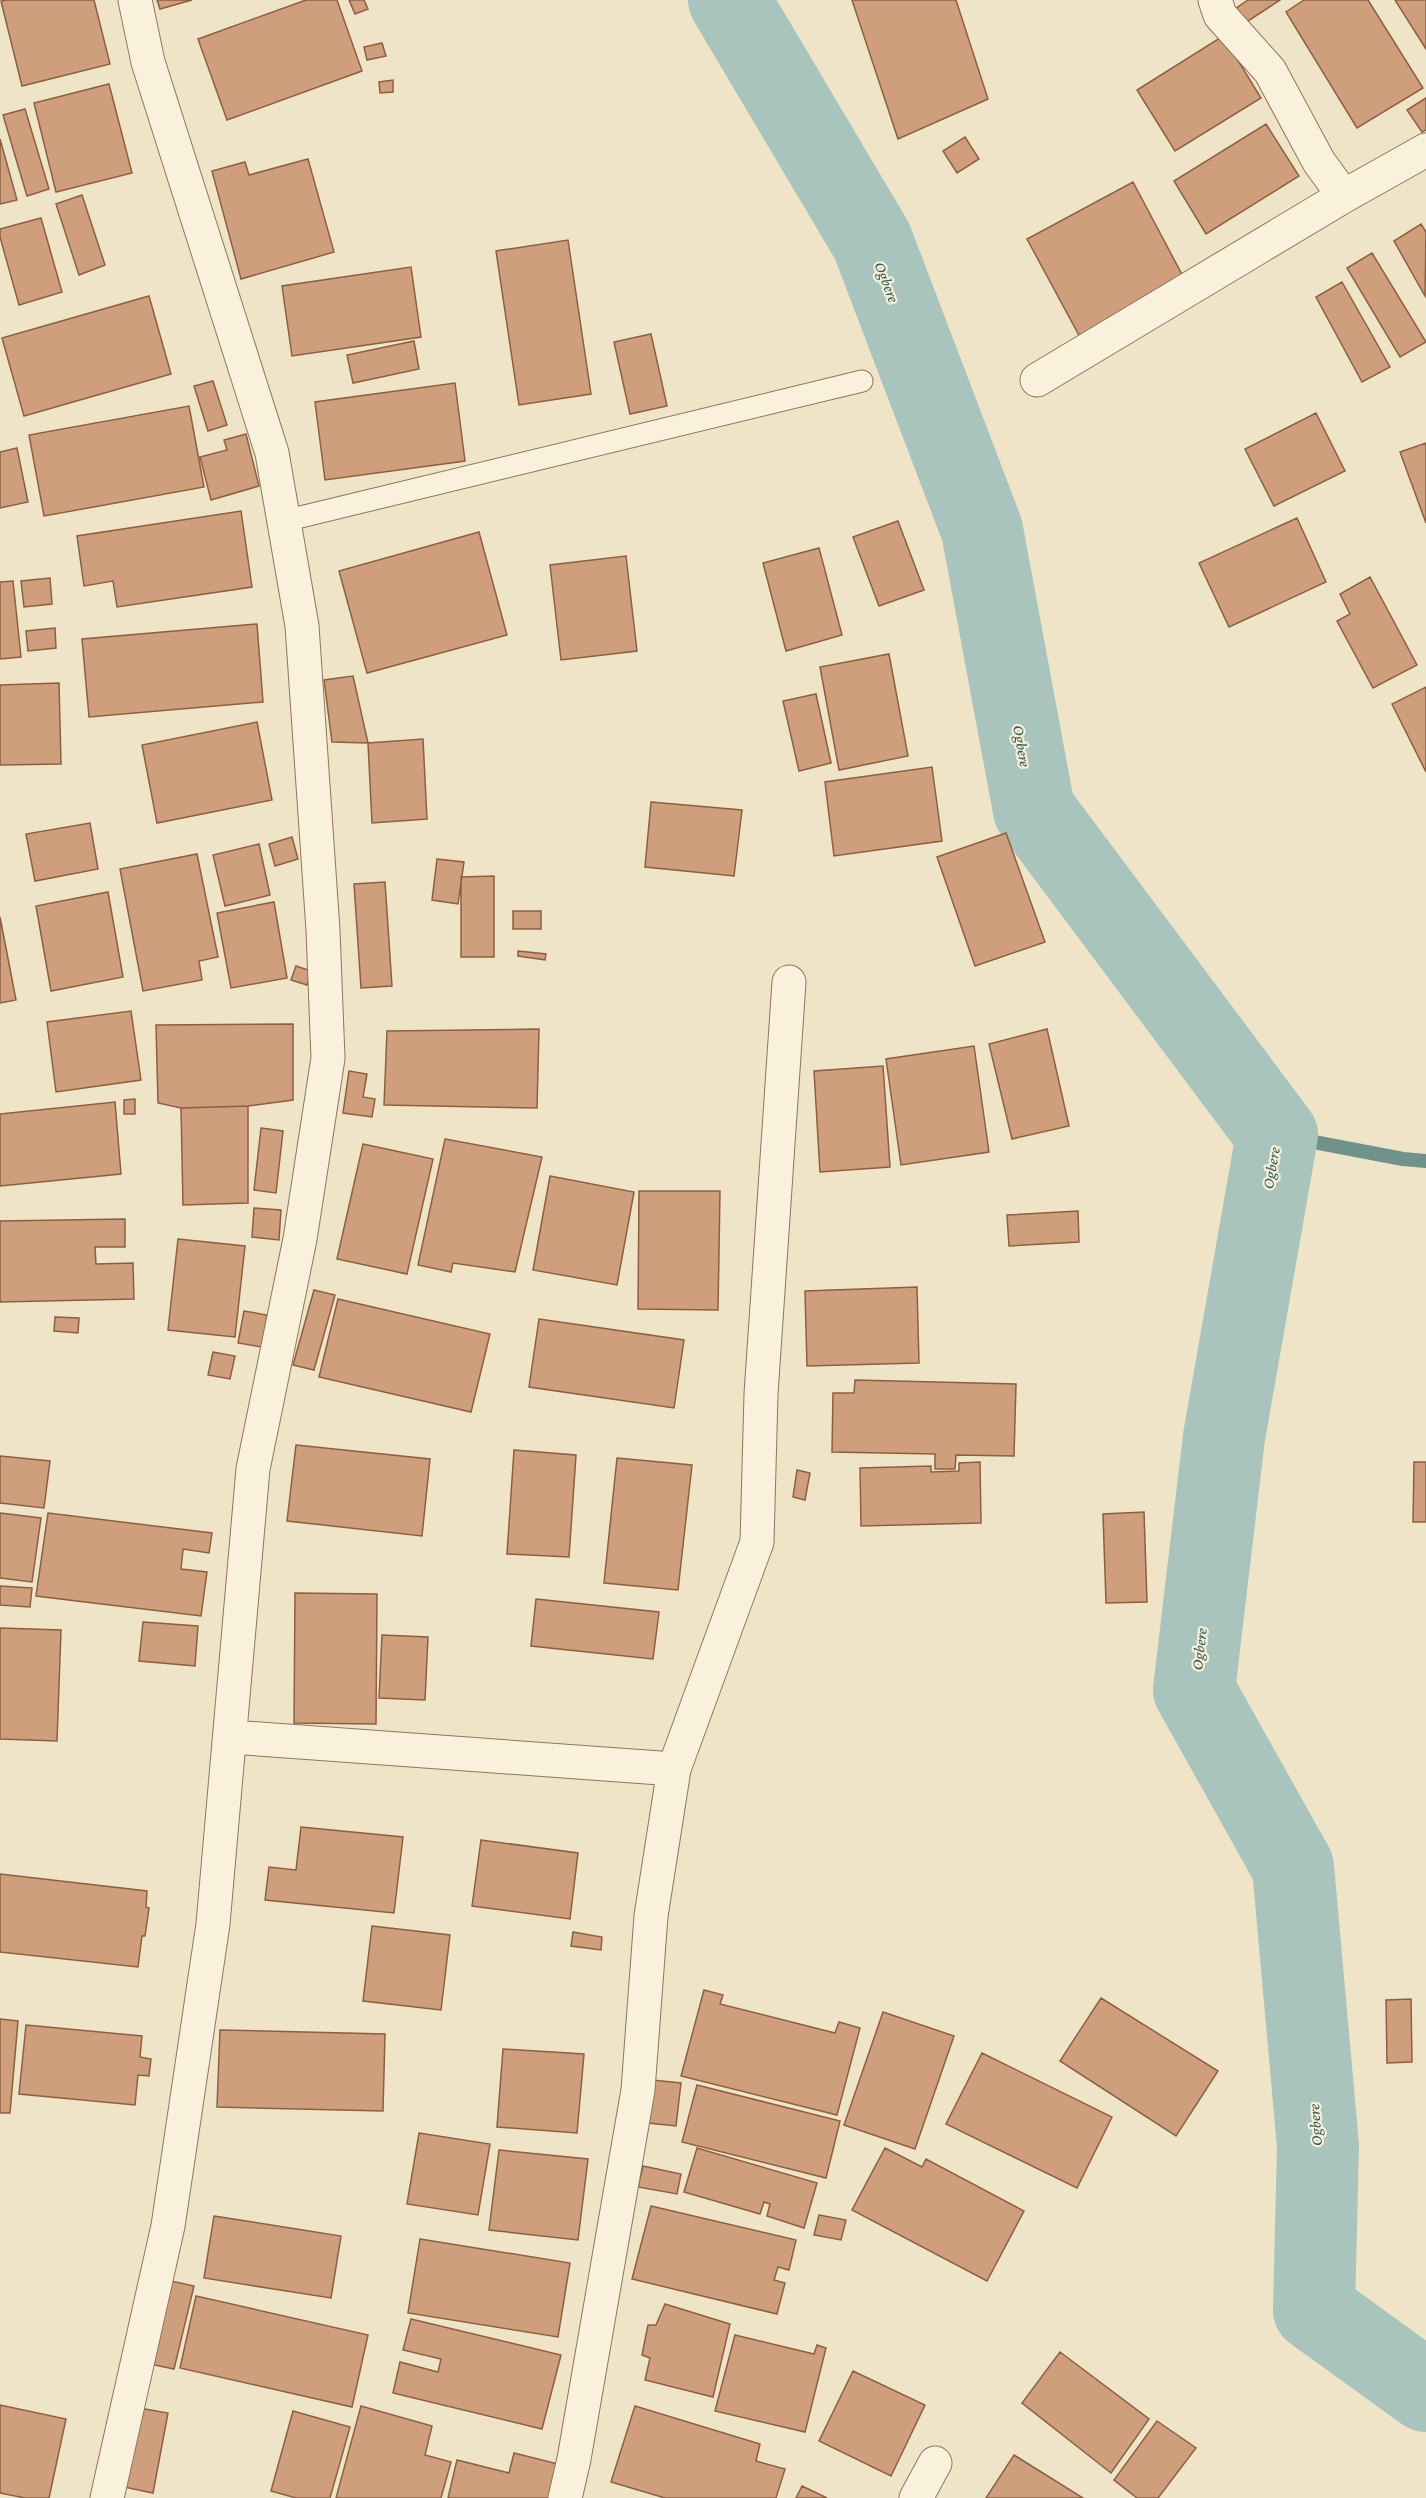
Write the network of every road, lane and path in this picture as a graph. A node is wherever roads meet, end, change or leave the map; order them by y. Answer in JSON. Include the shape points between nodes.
{"nodes":[{"id":1,"x":135,"y":0,"type":"edge"},
{"id":2,"x":1215,"y":0,"type":"edge"},
{"id":3,"x":1426,"y":150,"type":"edge"},
{"id":4,"x":1344,"y":196,"type":"junction"},
{"id":5,"x":1037,"y":380,"type":"dead end"},
{"id":6,"x":862,"y":381,"type":"dead end"},
{"id":7,"x":284,"y":521,"type":"junction"},
{"id":8,"x":789,"y":982,"type":"dead end"},
{"id":9,"x":231,"y":1737,"type":"junction"},
{"id":10,"x":674,"y":1768,"type":"junction"},
{"id":11,"x":935,"y":2463,"type":"dead end"},
{"id":12,"x":107,"y":2498,"type":"edge"},
{"id":13,"x":564,"y":2498,"type":"edge"},
{"id":14,"x":916,"y":2498,"type":"edge"}],
"edges":[{"from":1,"to":7,"type":"street","via":[[148,62],[272,453]]},
{"from":2,"to":4,"type":"street","via":[[1220,15],[1270,71],[1319,162]]},
{"from":3,"to":4,"type":"street"},
{"from":4,"to":5,"type":"street"},
{"from":6,"to":7,"type":"lane"},
{"from":7,"to":9,"type":"street","via":[[302,626],[328,1058],[300,1239],[253,1469]]},
{"from":8,"to":10,"type":"street","via":[[761,1394],[757,1542]]},
{"from":9,"to":10,"type":"street"},
{"from":9,"to":12,"type":"street","via":[[213,1924],[168,2226]]},
{"from":10,"to":13,"type":"street","via":[[651,1917],[638,2090]]},
{"from":11,"to":14,"type":"street"}]}
